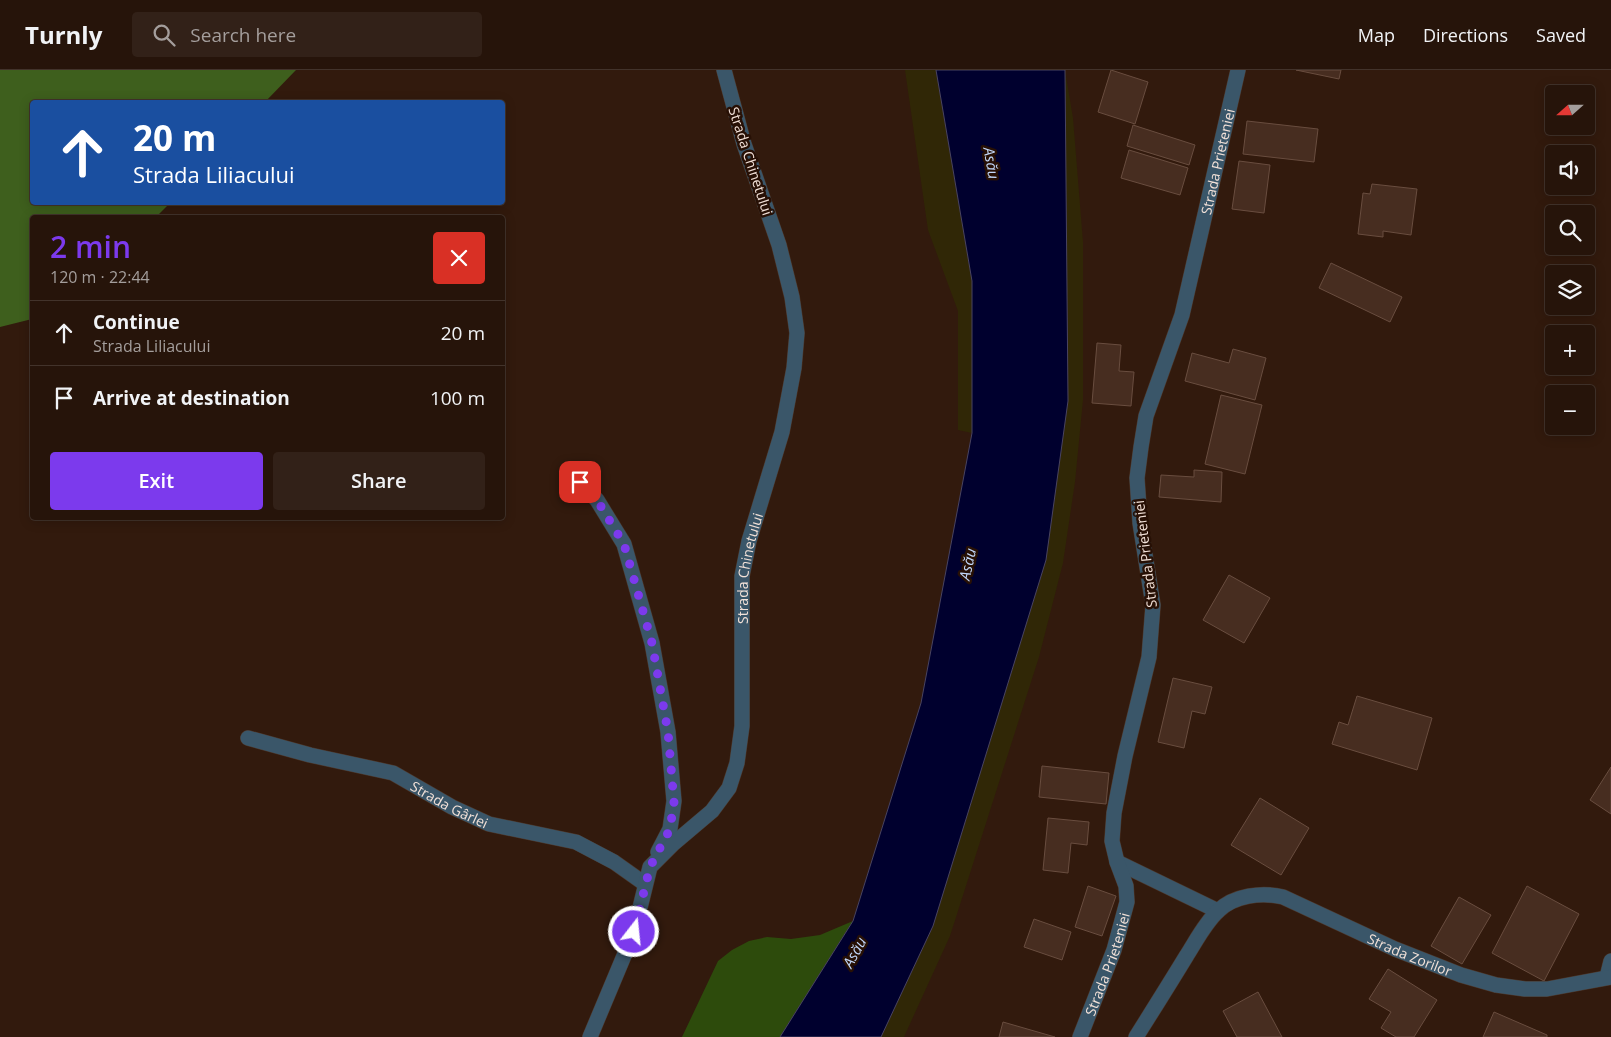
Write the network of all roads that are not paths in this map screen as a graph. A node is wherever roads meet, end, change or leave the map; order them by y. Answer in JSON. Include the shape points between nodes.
{"nodes":[{"id":1,"x":724,"y":70,"type":"edge"},
{"id":2,"x":1238,"y":70,"type":"edge"},
{"id":3,"x":580,"y":482,"type":"dead end"},
{"id":4,"x":248,"y":738,"type":"dead end"},
{"id":5,"x":1117,"y":862,"type":"junction"},
{"id":6,"x":650,"y":867,"type":"junction"},
{"id":7,"x":645,"y":884,"type":"junction"},
{"id":8,"x":1218,"y":910,"type":"junction"},
{"id":9,"x":1611,"y":961,"type":"edge"},
{"id":10,"x":1609,"y":977,"type":"edge"},
{"id":11,"x":590,"y":1037,"type":"edge"},
{"id":12,"x":1080,"y":1037,"type":"edge"},
{"id":13,"x":1136,"y":1037,"type":"edge"}],
"edges":[{"from":1,"to":6,"type":"street","name":"Strada Chinetului","via":[[792,296],[797,333],[794,368],[782,432],[749,541],[742,576],[742,726],[737,763],[729,788],[712,812]]},
{"from":2,"to":5,"type":"street","name":"Strada Prieteniei","via":[[1182,315],[1146,416],[1141,447],[1138,478],[1140,523],[1153,605],[1152,635],[1114,813],[1112,841]]},
{"from":3,"to":6,"type":"street","via":[[597,500],[624,544],[652,643],[668,732],[674,802],[670,829]]},
{"from":4,"to":7,"type":"street","name":"Strada Gârlei","via":[[394,773],[452,807],[489,824],[576,842],[614,862]]},
{"from":5,"to":8,"type":"street"},
{"from":5,"to":12,"type":"street","name":"Strada Prieteniei","via":[[1126,886],[1127,902],[1114,950]]},
{"from":6,"to":7,"type":"street","name":"Strada Chinetului"},
{"from":7,"to":11,"type":"street","name":"Strada Chinetului","via":[[634,932]]},
{"from":8,"to":10,"type":"street","name":"Strada Zorilor","via":[[1232,901],[1253,896],[1270,894],[1283,897],[1395,949],[1496,985],[1547,988]]},
{"from":8,"to":13,"type":"street","name":"Strada Zorilor"},
{"from":9,"to":10,"type":"street"}]}
